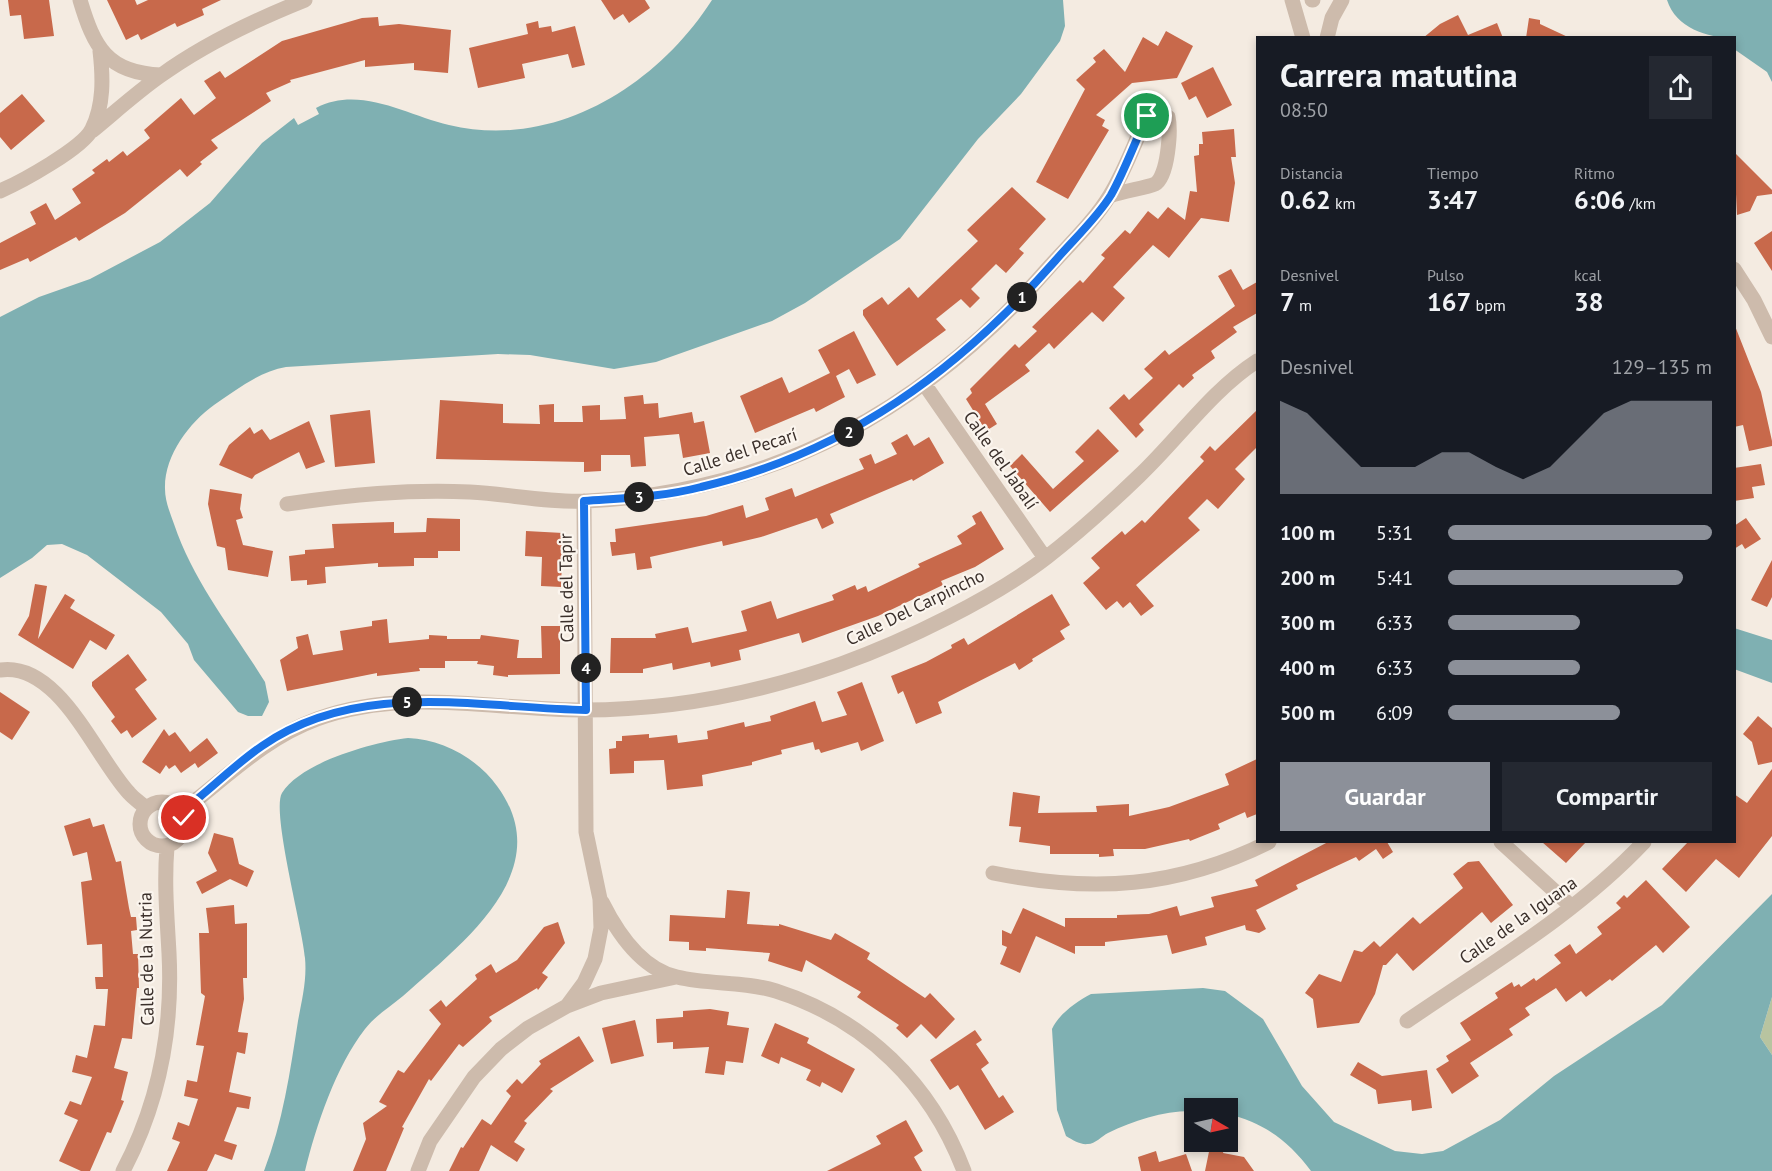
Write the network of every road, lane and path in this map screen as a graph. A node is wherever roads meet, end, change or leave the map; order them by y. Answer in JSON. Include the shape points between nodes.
{"nodes":[{"id":1,"x":80,"y":0,"type":"edge"},
{"id":2,"x":305,"y":0,"type":"edge"},
{"id":3,"x":1292,"y":0,"type":"edge"},
{"id":4,"x":1342,"y":0,"type":"edge"},
{"id":5,"x":1302,"y":36,"type":"edge"},
{"id":6,"x":1328,"y":36,"type":"edge"},
{"id":7,"x":100,"y":51,"type":"junction"},
{"id":8,"x":161,"y":75,"type":"junction"},
{"id":9,"x":92,"y":132,"type":"junction"},
{"id":10,"x":0,"y":191,"type":"edge"},
{"id":11,"x":1110,"y":196,"type":"junction"},
{"id":12,"x":1736,"y":272,"type":"edge"},
{"id":13,"x":1772,"y":337,"type":"edge"},
{"id":14,"x":1256,"y":362,"type":"edge"},
{"id":15,"x":925,"y":385,"type":"junction"},
{"id":16,"x":584,"y":501,"type":"junction"},
{"id":17,"x":287,"y":504,"type":"dead end"},
{"id":18,"x":1045,"y":558,"type":"junction"},
{"id":19,"x":0,"y":670,"type":"edge"},
{"id":20,"x":586,"y":710,"type":"junction"},
{"id":21,"x":146,"y":808,"type":"junction"},
{"id":22,"x":181,"y":812,"type":"junction"},
{"id":23,"x":1267,"y":843,"type":"edge"},
{"id":24,"x":1502,"y":843,"type":"edge"},
{"id":25,"x":1643,"y":843,"type":"edge"},
{"id":26,"x":167,"y":847,"type":"junction"},
{"id":27,"x":993,"y":873,"type":"dead end"},
{"id":28,"x":600,"y":899,"type":"junction"},
{"id":29,"x":1572,"y":907,"type":"junction"},
{"id":30,"x":676,"y":977,"type":"junction"},
{"id":31,"x":567,"y":1006,"type":"junction"},
{"id":32,"x":1407,"y":1021,"type":"dead end"},
{"id":33,"x":123,"y":1171,"type":"edge"},
{"id":34,"x":418,"y":1171,"type":"edge"},
{"id":35,"x":964,"y":1171,"type":"edge"}],
"edges":[{"from":1,"to":7,"type":"street","via":[[90,34]]},
{"from":2,"to":8,"type":"street","via":[[223,38]]},
{"from":3,"to":5,"type":"street"},
{"from":4,"to":6,"type":"street"},
{"from":7,"to":8,"type":"street","via":[[127,70]]},
{"from":7,"to":9,"type":"street","via":[[101,101]]},
{"from":8,"to":9,"type":"street"},
{"from":9,"to":10,"type":"street","via":[[60,157]]},
{"from":11,"to":11,"type":"street","name":"Calle del Pecarí","via":[[1155,184],[1162,177],[1170,126],[1168,117],[1161,112],[1147,116]]},
{"from":11,"to":15,"type":"street","name":"Calle del Pecarí","via":[[1032,287]]},
{"from":12,"to":13,"type":"street"},
{"from":14,"to":18,"type":"street","name":"Calle Del Carpincho","via":[[1226,386],[1140,476]]},
{"from":15,"to":16,"type":"street","name":"Calle del Pecarí","via":[[853,430],[784,460],[702,487]]},
{"from":15,"to":18,"type":"street","name":"Calle del Jabalí"},
{"from":16,"to":17,"type":"street","name":"Calle del Pecarí","via":[[427,490],[354,494]]},
{"from":16,"to":20,"type":"street","name":"Calle del Tapir"},
{"from":18,"to":20,"type":"street","name":"Calle Del Carpincho","via":[[939,620],[839,665],[723,697]]},
{"from":19,"to":21,"type":"street","via":[[22,671],[38,678],[93,740],[128,793]]},
{"from":20,"to":22,"type":"street","name":"Calle Del Carpincho","via":[[426,700],[391,702],[337,713],[290,730],[263,745]]},
{"from":20,"to":28,"type":"street","name":"Calle del Tapir","via":[[586,832]]},
{"from":21,"to":22,"type":"street","via":[[165,802]]},
{"from":21,"to":26,"type":"street","via":[[140,821],[142,835],[153,845]]},
{"from":22,"to":26,"type":"street","via":[[183,833]]},
{"from":23,"to":27,"type":"street","via":[[1208,868],[1131,884],[1051,883]]},
{"from":24,"to":29,"type":"street"},
{"from":25,"to":29,"type":"street","name":"Calle de la Iguana"},
{"from":26,"to":33,"type":"street","name":"Calle de la Nutria","via":[[164,905],[169,987],[164,1058],[150,1111]]},
{"from":28,"to":30,"type":"street","via":[[613,924],[642,958]]},
{"from":28,"to":31,"type":"street","via":[[601,928],[595,959]]},
{"from":29,"to":32,"type":"street","name":"Calle de la Iguana"},
{"from":30,"to":31,"type":"street","via":[[601,993]]},
{"from":30,"to":35,"type":"street","via":[[775,990],[808,1003],[862,1035],[918,1087],[953,1142]]},
{"from":31,"to":34,"type":"street","via":[[528,1028],[474,1077],[430,1141]]}]}
